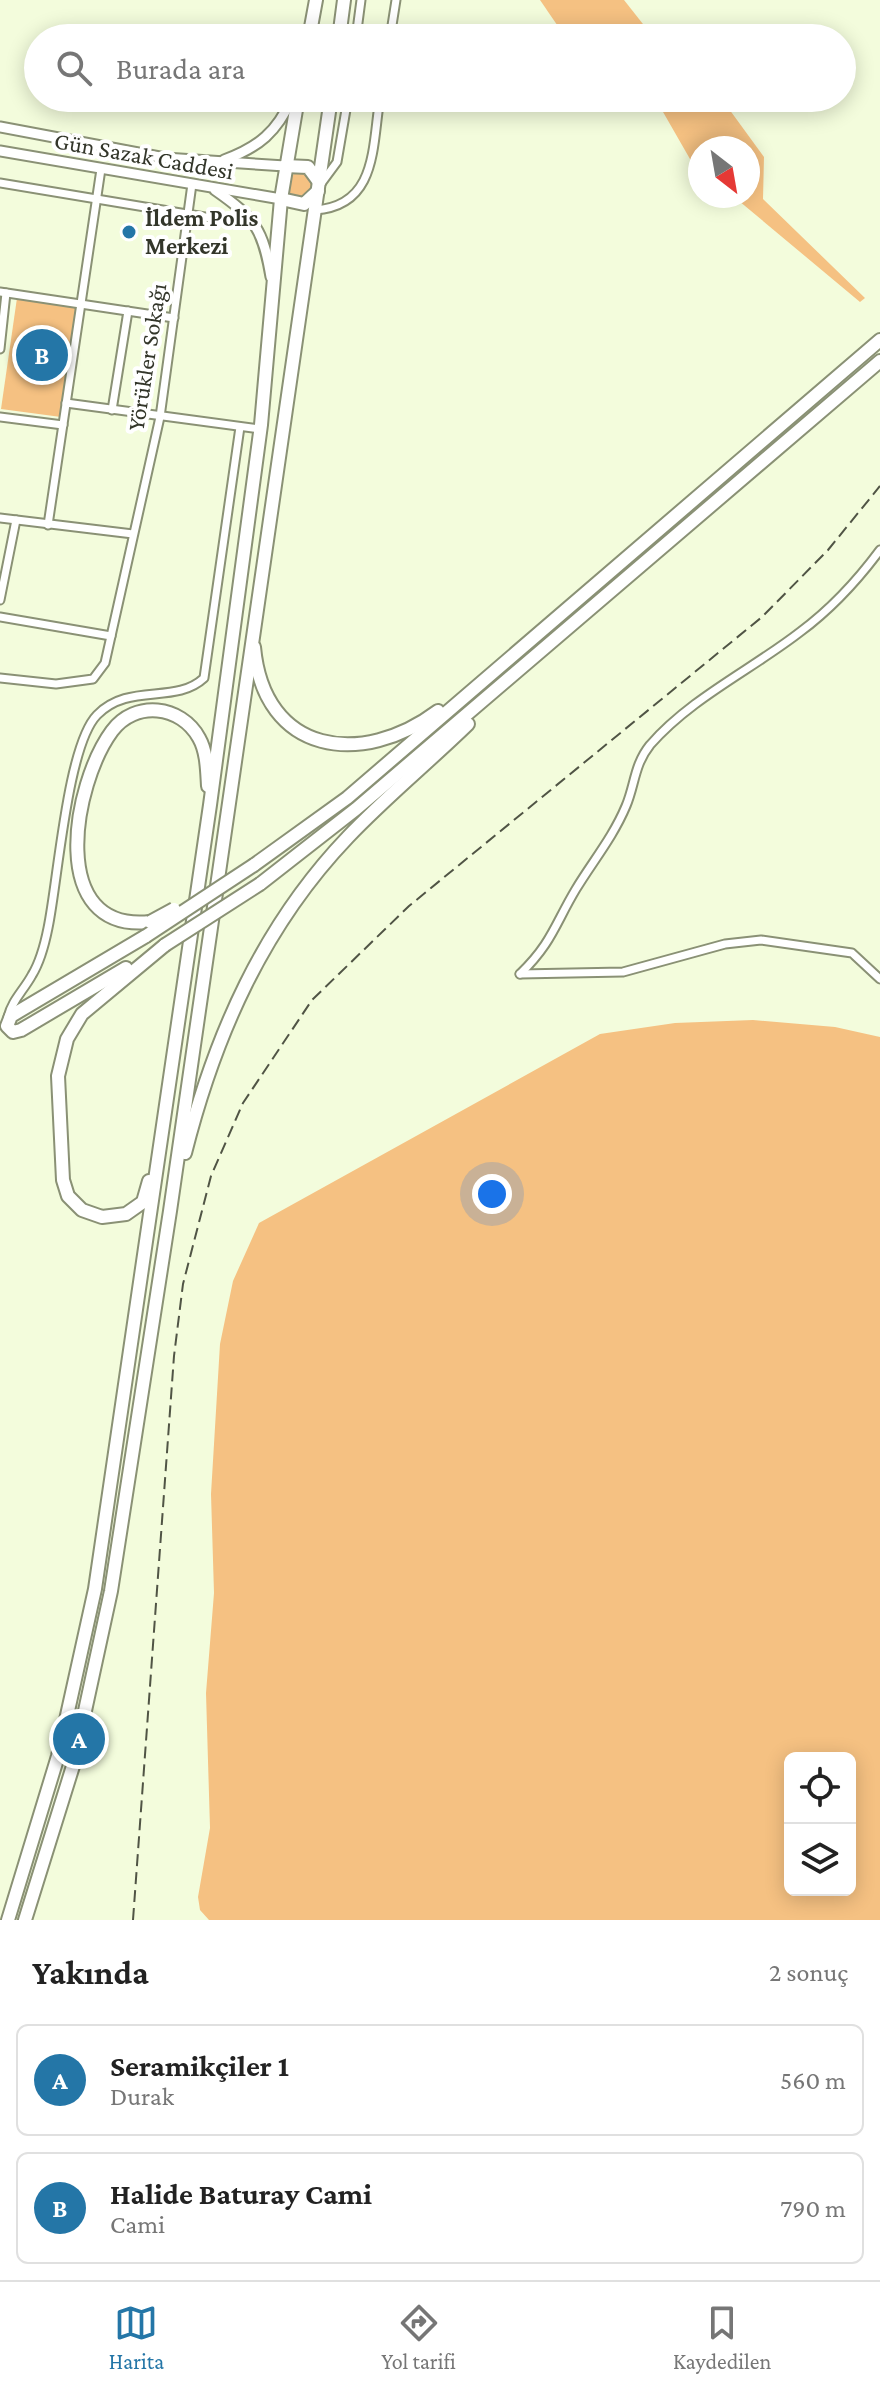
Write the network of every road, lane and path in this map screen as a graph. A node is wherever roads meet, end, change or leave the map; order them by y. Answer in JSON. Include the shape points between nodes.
{"nodes":[{"id":1,"x":316,"y":0,"type":"edge"},
{"id":2,"x":344,"y":0,"type":"edge"},
{"id":3,"x":361,"y":0,"type":"edge"},
{"id":4,"x":396,"y":0,"type":"edge"},
{"id":5,"x":312,"y":24,"type":"edge"},
{"id":6,"x":341,"y":24,"type":"edge"},
{"id":7,"x":358,"y":24,"type":"edge"},
{"id":8,"x":392,"y":24,"type":"edge"},
{"id":9,"x":287,"y":112,"type":"edge"},
{"id":10,"x":293,"y":112,"type":"edge"},
{"id":11,"x":329,"y":112,"type":"edge"},
{"id":12,"x":346,"y":112,"type":"edge"},
{"id":13,"x":378,"y":112,"type":"edge"},
{"id":14,"x":0,"y":127,"type":"edge"},
{"id":15,"x":0,"y":151,"type":"edge"},
{"id":16,"x":218,"y":163,"type":"junction"},
{"id":17,"x":285,"y":166,"type":"junction"},
{"id":18,"x":101,"y":169,"type":"junction"},
{"id":19,"x":0,"y":183,"type":"edge"},
{"id":20,"x":192,"y":184,"type":"junction"},
{"id":21,"x":319,"y":187,"type":"junction"},
{"id":22,"x":212,"y":188,"type":"junction"},
{"id":23,"x":97,"y":199,"type":"junction"},
{"id":24,"x":281,"y":199,"type":"junction"},
{"id":25,"x":315,"y":210,"type":"junction"},
{"id":26,"x":188,"y":214,"type":"junction"},
{"id":27,"x":229,"y":221,"type":"dead end"},
{"id":28,"x":273,"y":286,"type":"junction"},
{"id":29,"x":3,"y":292,"type":"edge"},
{"id":30,"x":81,"y":304,"type":"junction"},
{"id":31,"x":128,"y":311,"type":"junction"},
{"id":32,"x":174,"y":318,"type":"junction"},
{"id":33,"x":880,"y":340,"type":"edge"},
{"id":34,"x":0,"y":349,"type":"edge"},
{"id":35,"x":880,"y":361,"type":"edge"},
{"id":36,"x":66,"y":403,"type":"junction"},
{"id":37,"x":112,"y":410,"type":"junction"},
{"id":38,"x":0,"y":417,"type":"edge"},
{"id":39,"x":160,"y":417,"type":"junction"},
{"id":40,"x":63,"y":425,"type":"junction"},
{"id":41,"x":240,"y":427,"type":"junction"},
{"id":42,"x":260,"y":429,"type":"junction"},
{"id":43,"x":0,"y":518,"type":"edge"},
{"id":44,"x":16,"y":520,"type":"junction"},
{"id":45,"x":48,"y":525,"type":"junction"},
{"id":46,"x":133,"y":534,"type":"junction"},
{"id":47,"x":880,"y":550,"type":"edge"},
{"id":48,"x":0,"y":600,"type":"edge"},
{"id":49,"x":0,"y":617,"type":"edge"},
{"id":50,"x":252,"y":628,"type":"junction"},
{"id":51,"x":111,"y":636,"type":"junction"},
{"id":52,"x":531,"y":642,"type":"junction"},
{"id":53,"x":542,"y":651,"type":"junction"},
{"id":54,"x":0,"y":678,"type":"edge"},
{"id":55,"x":210,"y":805,"type":"junction"},
{"id":56,"x":254,"y":865,"type":"junction"},
{"id":57,"x":165,"y":945,"type":"junction"},
{"id":58,"x":880,"y":979,"type":"edge"},
{"id":59,"x":8,"y":1018,"type":"junction"},
{"id":60,"x":162,"y":1138,"type":"junction"},
{"id":61,"x":170,"y":1211,"type":"junction"},
{"id":62,"x":8,"y":1920,"type":"edge"},
{"id":63,"x":25,"y":1920,"type":"edge"}],
"edges":[{"from":1,"to":5,"type":"highway"},
{"from":2,"to":6,"type":"highway"},
{"from":3,"to":7,"type":"street"},
{"from":4,"to":8,"type":"street"},
{"from":9,"to":16,"type":"street","via":[[265,140]]},
{"from":10,"to":17,"type":"highway"},
{"from":11,"to":21,"type":"highway"},
{"from":12,"to":21,"type":"street","via":[[337,162]]},
{"from":13,"to":25,"type":"street","via":[[366,181],[348,200]]},
{"from":14,"to":16,"type":"street","name":"Gün Sazak Caddesi"},
{"from":15,"to":18,"type":"street","name":"Gün Sazak Caddesi"},
{"from":16,"to":17,"type":"street","name":"Gün Sazak Caddesi"},
{"from":17,"to":21,"type":"highway","via":[[308,167]]},
{"from":17,"to":24,"type":"highway"},
{"from":18,"to":20,"type":"street","name":"Gün Sazak Caddesi"},
{"from":18,"to":23,"type":"street"},
{"from":19,"to":23,"type":"street"},
{"from":20,"to":22,"type":"street","name":"Gün Sazak Caddesi"},
{"from":20,"to":26,"type":"street","name":"Yörükler Sokağı"},
{"from":21,"to":24,"type":"highway","via":[[304,204]]},
{"from":21,"to":25,"type":"highway"},
{"from":22,"to":24,"type":"street","name":"Gün Sazak Caddesi"},
{"from":22,"to":28,"type":"street","via":[[256,224],[265,241]]},
{"from":23,"to":26,"type":"street"},
{"from":23,"to":30,"type":"street"},
{"from":24,"to":28,"type":"highway"},
{"from":25,"to":50,"type":"highway"},
{"from":26,"to":27,"type":"street"},
{"from":26,"to":32,"type":"street","name":"Yörükler Sokağı"},
{"from":28,"to":42,"type":"highway"},
{"from":29,"to":30,"type":"street"},
{"from":29,"to":34,"type":"street"},
{"from":30,"to":31,"type":"street"},
{"from":30,"to":36,"type":"street"},
{"from":31,"to":32,"type":"street"},
{"from":31,"to":37,"type":"street"},
{"from":32,"to":39,"type":"street","name":"Yörükler Sokağı"},
{"from":33,"to":52,"type":"highway"},
{"from":35,"to":53,"type":"highway"},
{"from":36,"to":37,"type":"street"},
{"from":36,"to":40,"type":"street"},
{"from":37,"to":39,"type":"street"},
{"from":38,"to":40,"type":"street"},
{"from":39,"to":41,"type":"street"},
{"from":39,"to":46,"type":"street","name":"Yörükler Sokağı"},
{"from":40,"to":45,"type":"street"},
{"from":41,"to":42,"type":"street"},
{"from":41,"to":59,"type":"street","via":[[204,678],[193,689],[135,694],[95,717],[78,757],[47,931],[34,973]]},
{"from":42,"to":55,"type":"highway"},
{"from":43,"to":44,"type":"street"},
{"from":44,"to":45,"type":"street"},
{"from":44,"to":48,"type":"street"},
{"from":45,"to":46,"type":"street"},
{"from":46,"to":51,"type":"street","name":"Yörükler Sokağı"},
{"from":47,"to":58,"type":"street","via":[[815,620],[705,699],[648,748],[608,843],[574,891],[551,940],[520,974],[623,972],[725,944],[761,940],[852,953]]},
{"from":49,"to":51,"type":"street"},
{"from":50,"to":52,"type":"highway","via":[[256,673],[277,710],[306,734],[349,746],[407,731]]},
{"from":50,"to":61,"type":"highway"},
{"from":51,"to":54,"type":"street","name":"Yörükler Sokağı","via":[[105,663],[93,679],[56,684]]},
{"from":52,"to":56,"type":"highway","via":[[347,798]]},
{"from":53,"to":57,"type":"highway","bridge":true,"via":[[260,884]]},
{"from":53,"to":61,"type":"highway","via":[[348,837],[275,930],[218,1045]]},
{"from":55,"to":56,"type":"highway","bridge":true,"via":[[202,744],[181,718],[163,710],[126,718],[110,734],[84,806],[80,879],[87,899],[108,918],[150,922]]},
{"from":55,"to":60,"type":"highway"},
{"from":56,"to":59,"type":"highway","bridge":true},
{"from":57,"to":59,"type":"highway","via":[[21,1030],[10,1031]]},
{"from":57,"to":60,"type":"highway","via":[[89,1007],[63,1048],[58,1076],[68,1196],[97,1216],[132,1211],[143,1202]]},
{"from":60,"to":62,"type":"highway","via":[[92,1603],[58,1756]]},
{"from":61,"to":63,"type":"highway","via":[[95,1672],[73,1766]]}]}
